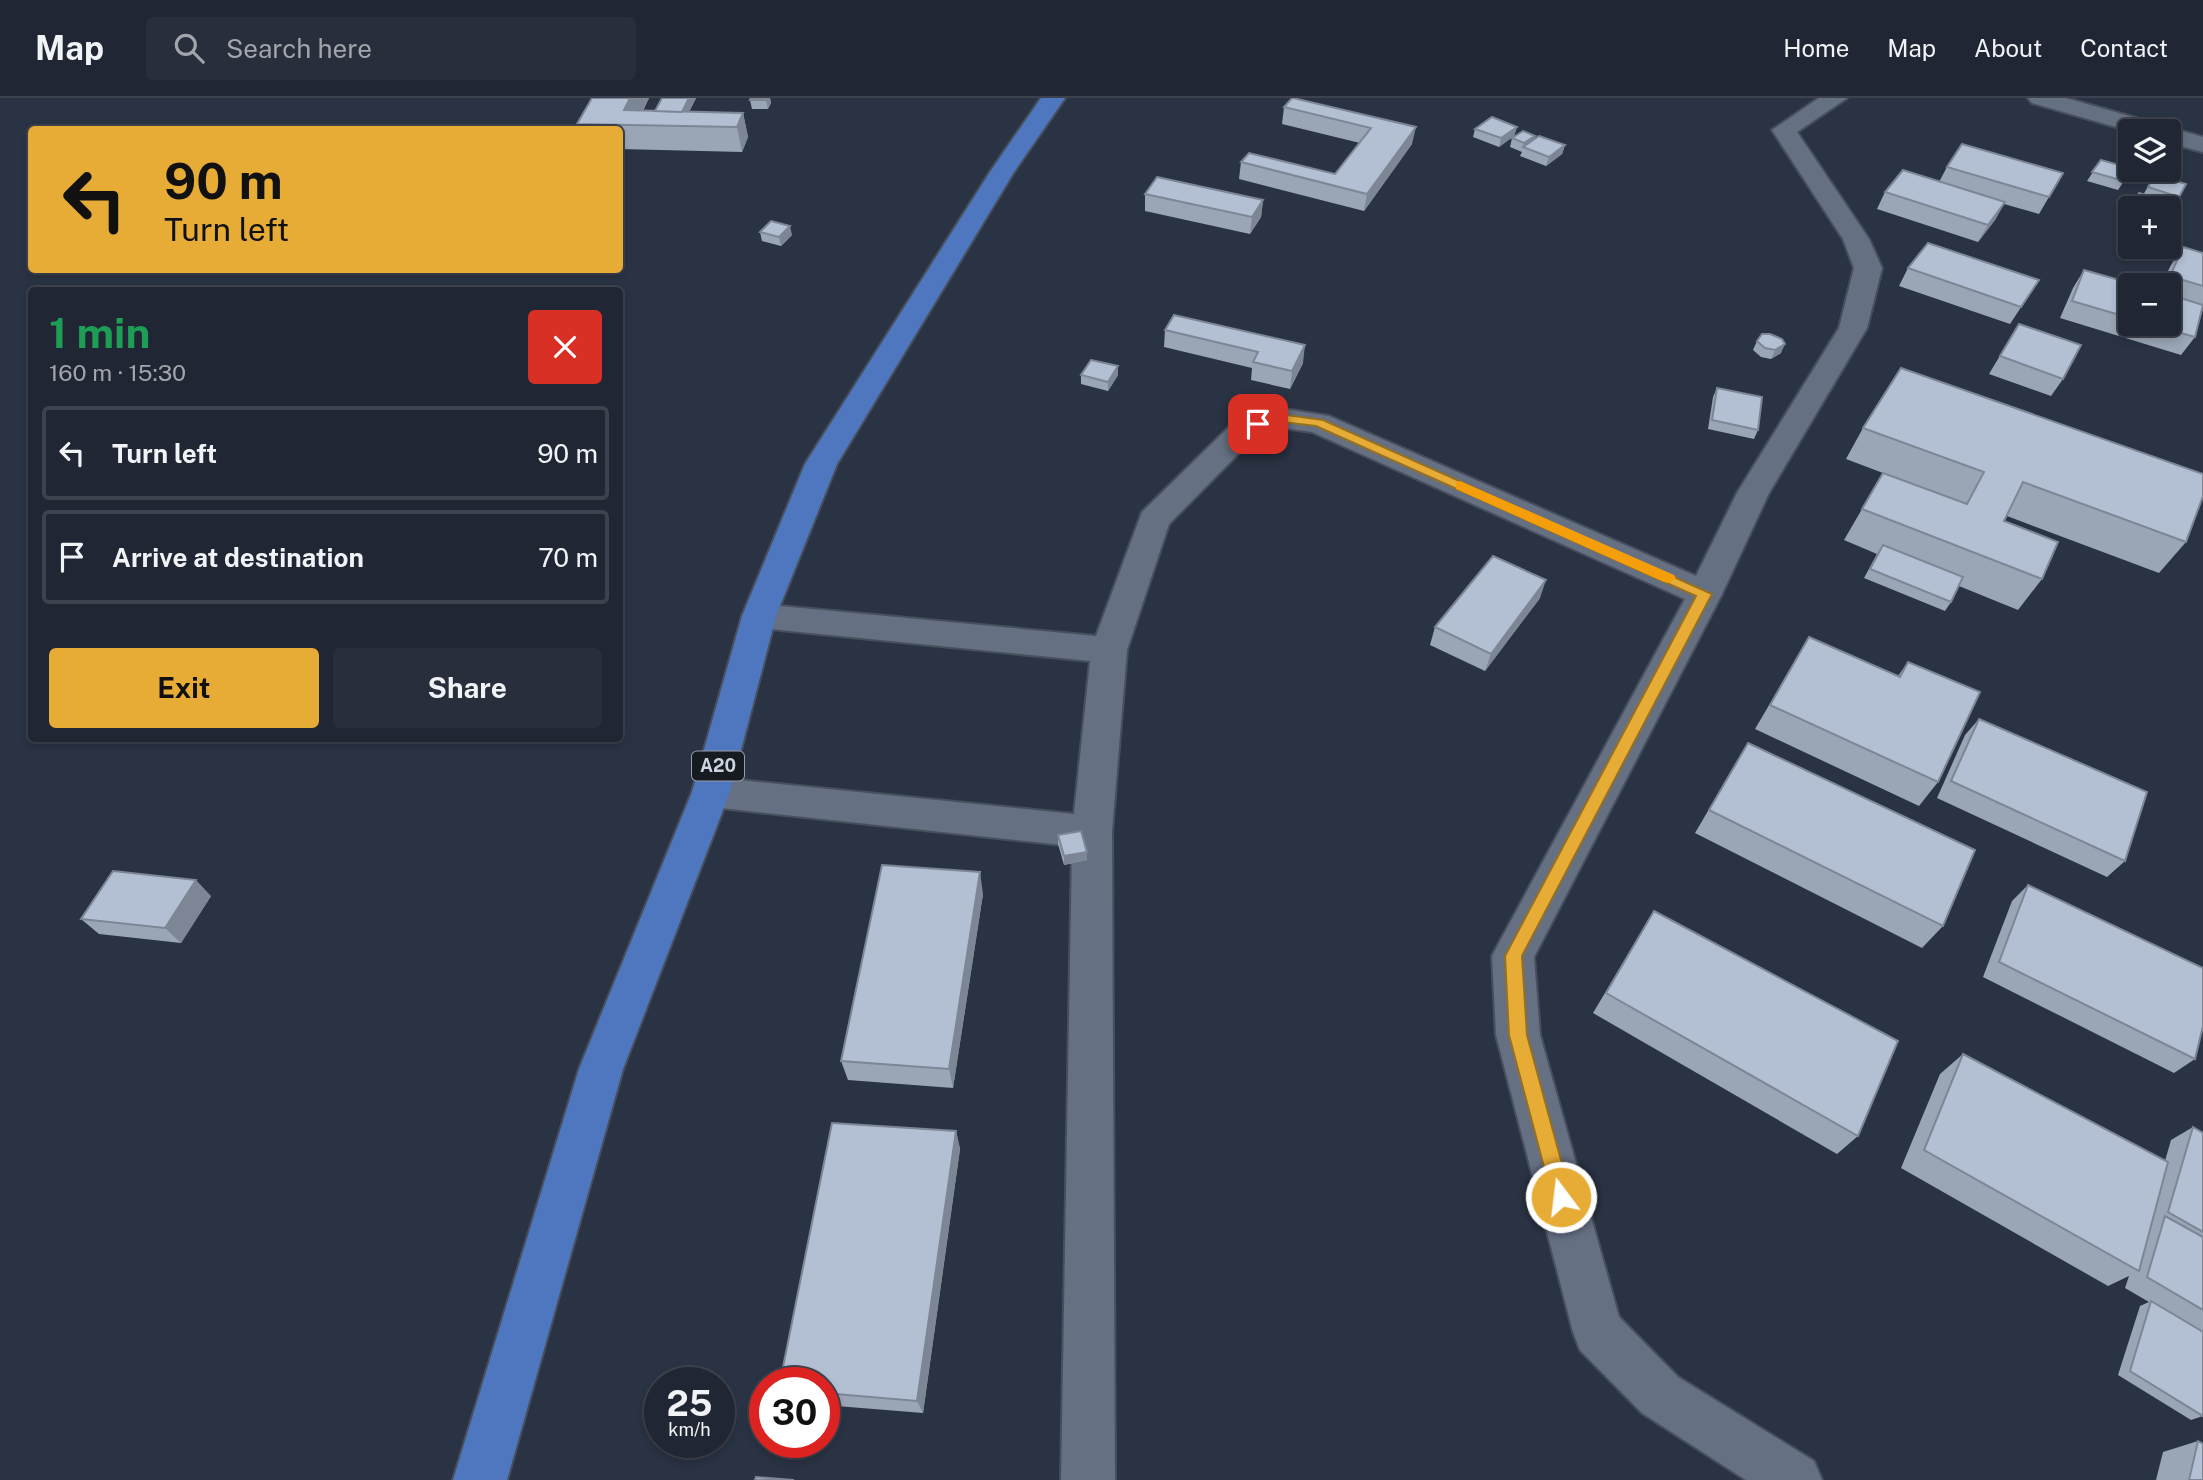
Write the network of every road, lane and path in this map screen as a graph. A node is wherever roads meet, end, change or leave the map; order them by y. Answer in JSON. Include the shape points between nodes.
{"nodes":[{"id":1,"x":1053,"y":98,"type":"edge"},
{"id":2,"x":1835,"y":98,"type":"edge"},
{"id":3,"x":2040,"y":98,"type":"edge"},
{"id":4,"x":2118,"y":120,"type":"edge"},
{"id":5,"x":2181,"y":139,"type":"edge"},
{"id":6,"x":2203,"y":145,"type":"edge"},
{"id":7,"x":1705,"y":594,"type":"junction"},
{"id":8,"x":759,"y":616,"type":"junction"},
{"id":9,"x":1109,"y":650,"type":"junction"},
{"id":10,"x":711,"y":792,"type":"junction"},
{"id":11,"x":1091,"y":832,"type":"junction"},
{"id":12,"x":480,"y":1480,"type":"edge"},
{"id":13,"x":1088,"y":1480,"type":"edge"},
{"id":14,"x":1795,"y":1480,"type":"edge"}],
"edges":[{"from":1,"to":8,"type":"main road","number":"A20","via":[[821,464]]},
{"from":2,"to":7,"type":"street","via":[[1784,130],[1856,239],[1868,268],[1853,328],[1753,493]]},
{"from":3,"to":4,"type":"street"},
{"from":5,"to":6,"type":"street"},
{"from":7,"to":9,"type":"street","via":[[1318,423],[1272,417],[1244,430],[1154,520]]},
{"from":7,"to":14,"type":"street","via":[[1513,956],[1518,1035],[1598,1332],[1660,1395]]},
{"from":8,"to":9,"type":"street"},
{"from":8,"to":10,"type":"main road","number":"A20"},
{"from":9,"to":11,"type":"street"},
{"from":10,"to":11,"type":"street"},
{"from":10,"to":12,"type":"main road","number":"A20","via":[[601,1069]]},
{"from":11,"to":13,"type":"street"}]}
